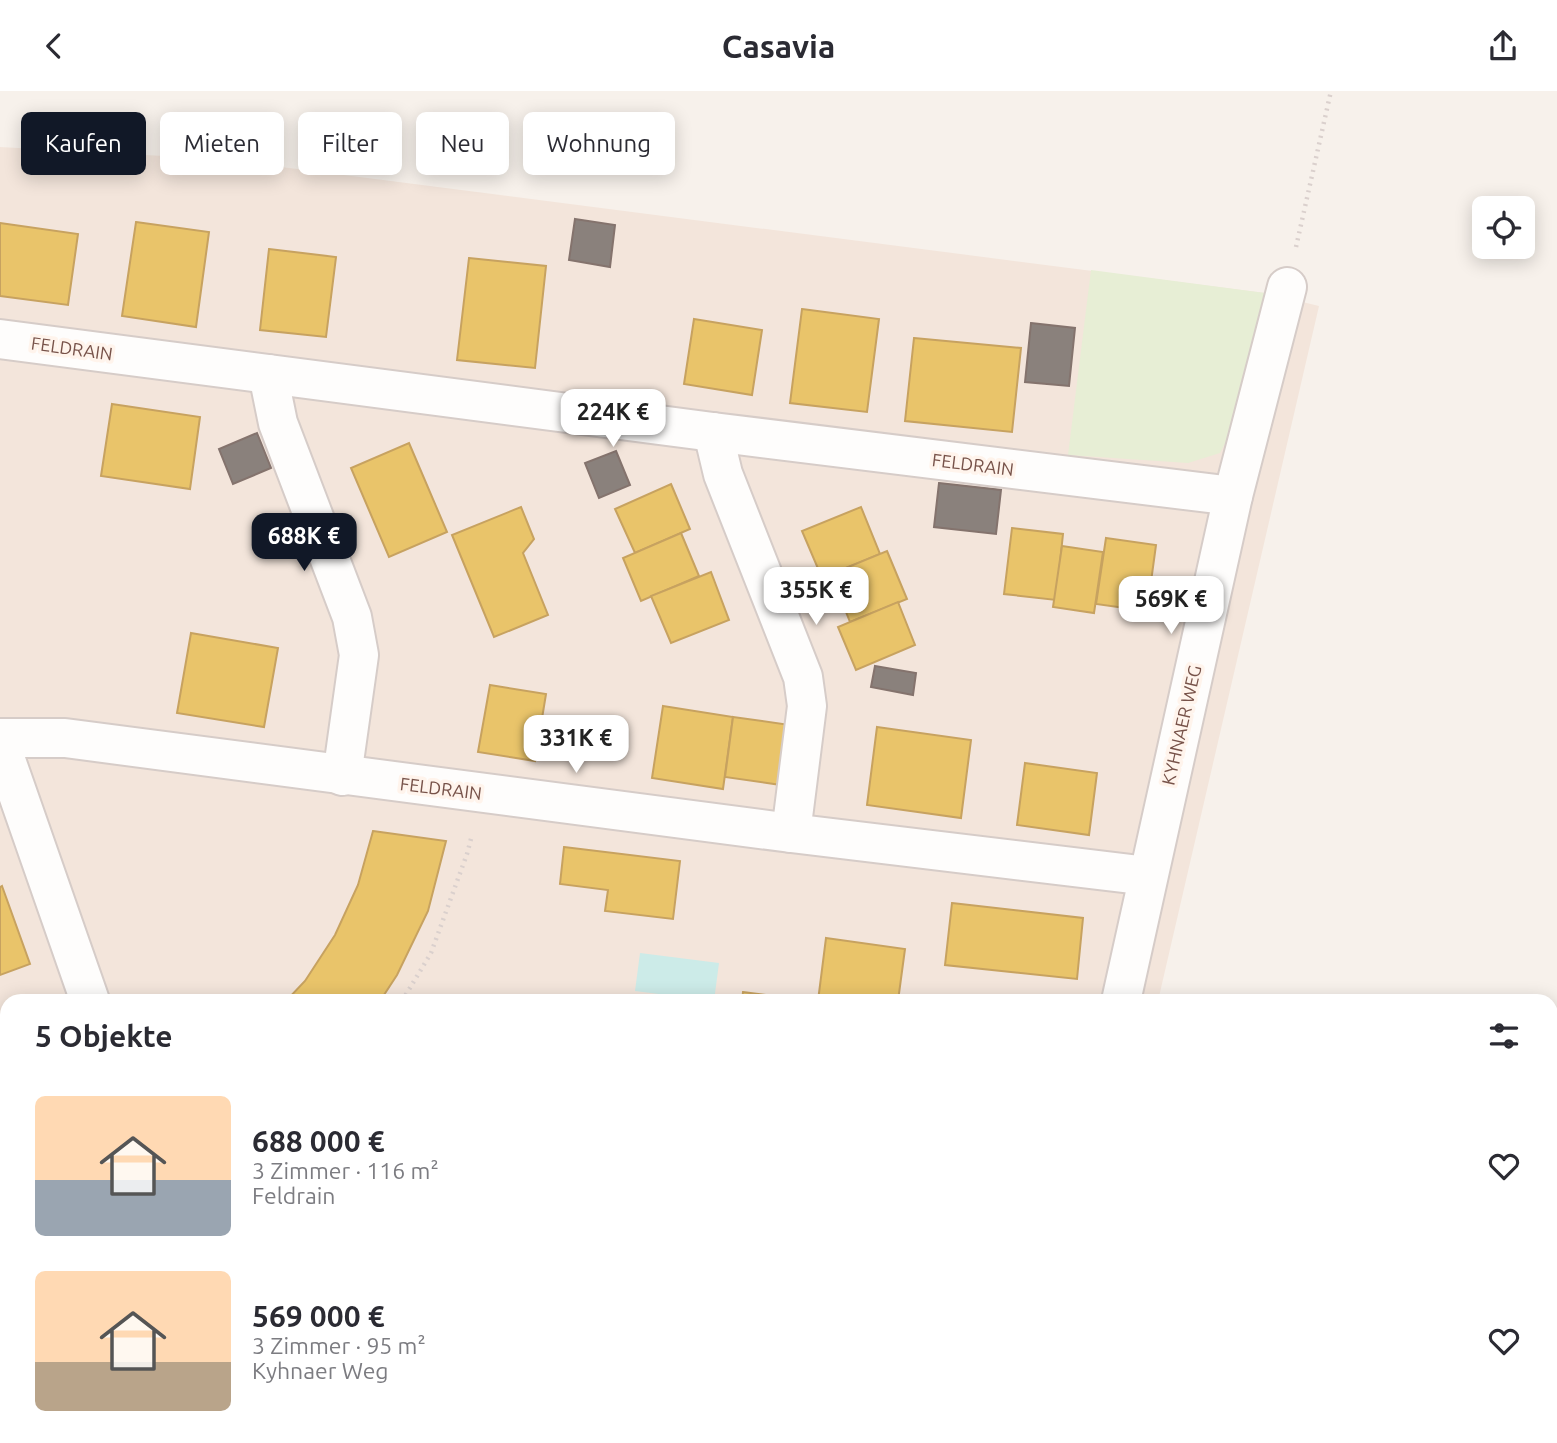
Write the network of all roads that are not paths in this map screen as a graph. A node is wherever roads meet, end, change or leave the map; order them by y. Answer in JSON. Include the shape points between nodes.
{"nodes":[{"id":1,"x":1287,"y":287,"type":"road end"},
{"id":2,"x":0,"y":339,"type":"edge"},
{"id":3,"x":268,"y":374,"type":"junction"},
{"id":4,"x":713,"y":432,"type":"junction"},
{"id":5,"x":1233,"y":496,"type":"junction"},
{"id":6,"x":0,"y":738,"type":"edge"},
{"id":7,"x":0,"y":743,"type":"edge"},
{"id":8,"x":342,"y":776,"type":"junction"},
{"id":9,"x":791,"y":833,"type":"junction"},
{"id":10,"x":1148,"y":876,"type":"junction"},
{"id":11,"x":88,"y":994,"type":"edge"},
{"id":12,"x":1123,"y":994,"type":"edge"}],
"edges":[{"from":1,"to":5,"type":"street","name":"KYHNAER WEG"},
{"from":2,"to":3,"type":"street","name":"FELDRAIN"},
{"from":3,"to":4,"type":"street","name":"FELDRAIN"},
{"from":3,"to":8,"type":"street","via":[[278,423],[352,617],[359,655]]},
{"from":4,"to":5,"type":"street","name":"FELDRAIN"},
{"from":4,"to":9,"type":"street","via":[[723,474],[803,677],[807,706]]},
{"from":5,"to":10,"type":"street","name":"KYHNAER WEG"},
{"from":6,"to":8,"type":"street","name":"FELDRAIN","via":[[65,738]]},
{"from":7,"to":11,"type":"street"},
{"from":8,"to":9,"type":"street","name":"FELDRAIN"},
{"from":9,"to":10,"type":"street","name":"FELDRAIN"},
{"from":10,"to":12,"type":"street","name":"KYHNAER WEG"}]}
